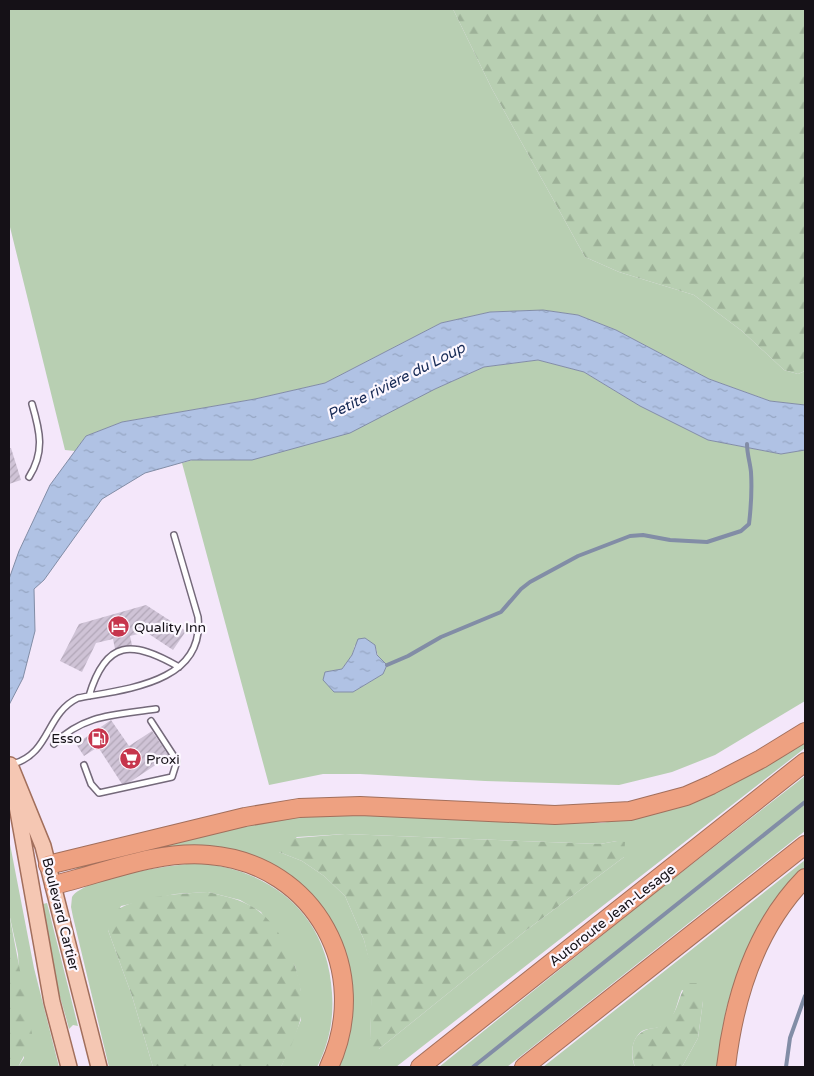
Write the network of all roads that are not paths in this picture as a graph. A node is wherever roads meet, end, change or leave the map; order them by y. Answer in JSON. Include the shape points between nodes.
{"nodes":[{"id":1,"x":32,"y":404,"type":"dead end"},
{"id":2,"x":30,"y":476,"type":"dead end"},
{"id":3,"x":174,"y":535,"type":"dead end"},
{"id":4,"x":179,"y":667,"type":"junction"},
{"id":5,"x":90,"y":696,"type":"junction"},
{"id":6,"x":156,"y":709,"type":"dead end"},
{"id":7,"x":151,"y":721,"type":"dead end"},
{"id":8,"x":805,"y":732,"type":"edge"},
{"id":9,"x":54,"y":744,"type":"dead end"},
{"id":10,"x":9,"y":762,"type":"edge"},
{"id":11,"x":805,"y":762,"type":"edge"},
{"id":12,"x":84,"y":765,"type":"dead end"},
{"id":13,"x":805,"y":845,"type":"edge"},
{"id":14,"x":48,"y":865,"type":"junction"},
{"id":15,"x":28,"y":871,"type":"junction"},
{"id":16,"x":805,"y":878,"type":"edge"},
{"id":17,"x":54,"y":885,"type":"junction"},
{"id":18,"x":32,"y":890,"type":"junction"},
{"id":19,"x":69,"y":1067,"type":"edge"},
{"id":20,"x":99,"y":1067,"type":"edge"},
{"id":21,"x":329,"y":1067,"type":"edge"},
{"id":22,"x":420,"y":1067,"type":"edge"},
{"id":23,"x":524,"y":1067,"type":"edge"},
{"id":24,"x":726,"y":1067,"type":"edge"}],
"edges":[{"from":1,"to":2,"type":"lane","via":[[41,442],[38,461]]},
{"from":3,"to":4,"type":"lane","via":[[198,617],[199,631],[194,649]]},
{"from":4,"to":5,"type":"lane","via":[[142,685]]},
{"from":4,"to":5,"type":"lane","via":[[148,651],[137,649],[114,653],[103,661],[97,671]]},
{"from":5,"to":10,"type":"lane","via":[[67,703],[36,752],[26,760]]},
{"from":6,"to":9,"type":"lane","via":[[84,722]]},
{"from":7,"to":12,"type":"lane","via":[[177,761],[172,777],[99,793],[91,784]]},
{"from":8,"to":14,"type":"highway","via":[[761,760],[711,785],[686,796],[630,811],[555,815],[360,806],[299,808],[227,821]]},
{"from":10,"to":14,"type":"main road","name":"Boulevard Cartier"},
{"from":10,"to":15,"type":"main road","name":"Boulevard Cartier"},
{"from":11,"to":22,"type":"highway","name":"Autoroute Jean-Lesage"},
{"from":13,"to":23,"type":"highway"},
{"from":14,"to":15,"type":"main road"},
{"from":14,"to":17,"type":"main road","name":"Boulevard Cartier"},
{"from":15,"to":18,"type":"main road","name":"Boulevard Cartier"},
{"from":16,"to":24,"type":"highway","via":[[776,914],[748,972],[736,1007]]},
{"from":17,"to":18,"type":"main road"},
{"from":17,"to":20,"type":"main road","name":"Boulevard Cartier"},
{"from":17,"to":21,"type":"highway","via":[[152,860],[191,854],[245,862],[276,877],[316,914],[341,962],[345,990],[343,1024]]},
{"from":18,"to":19,"type":"main road","name":"Boulevard Cartier","via":[[52,1002]]}]}
